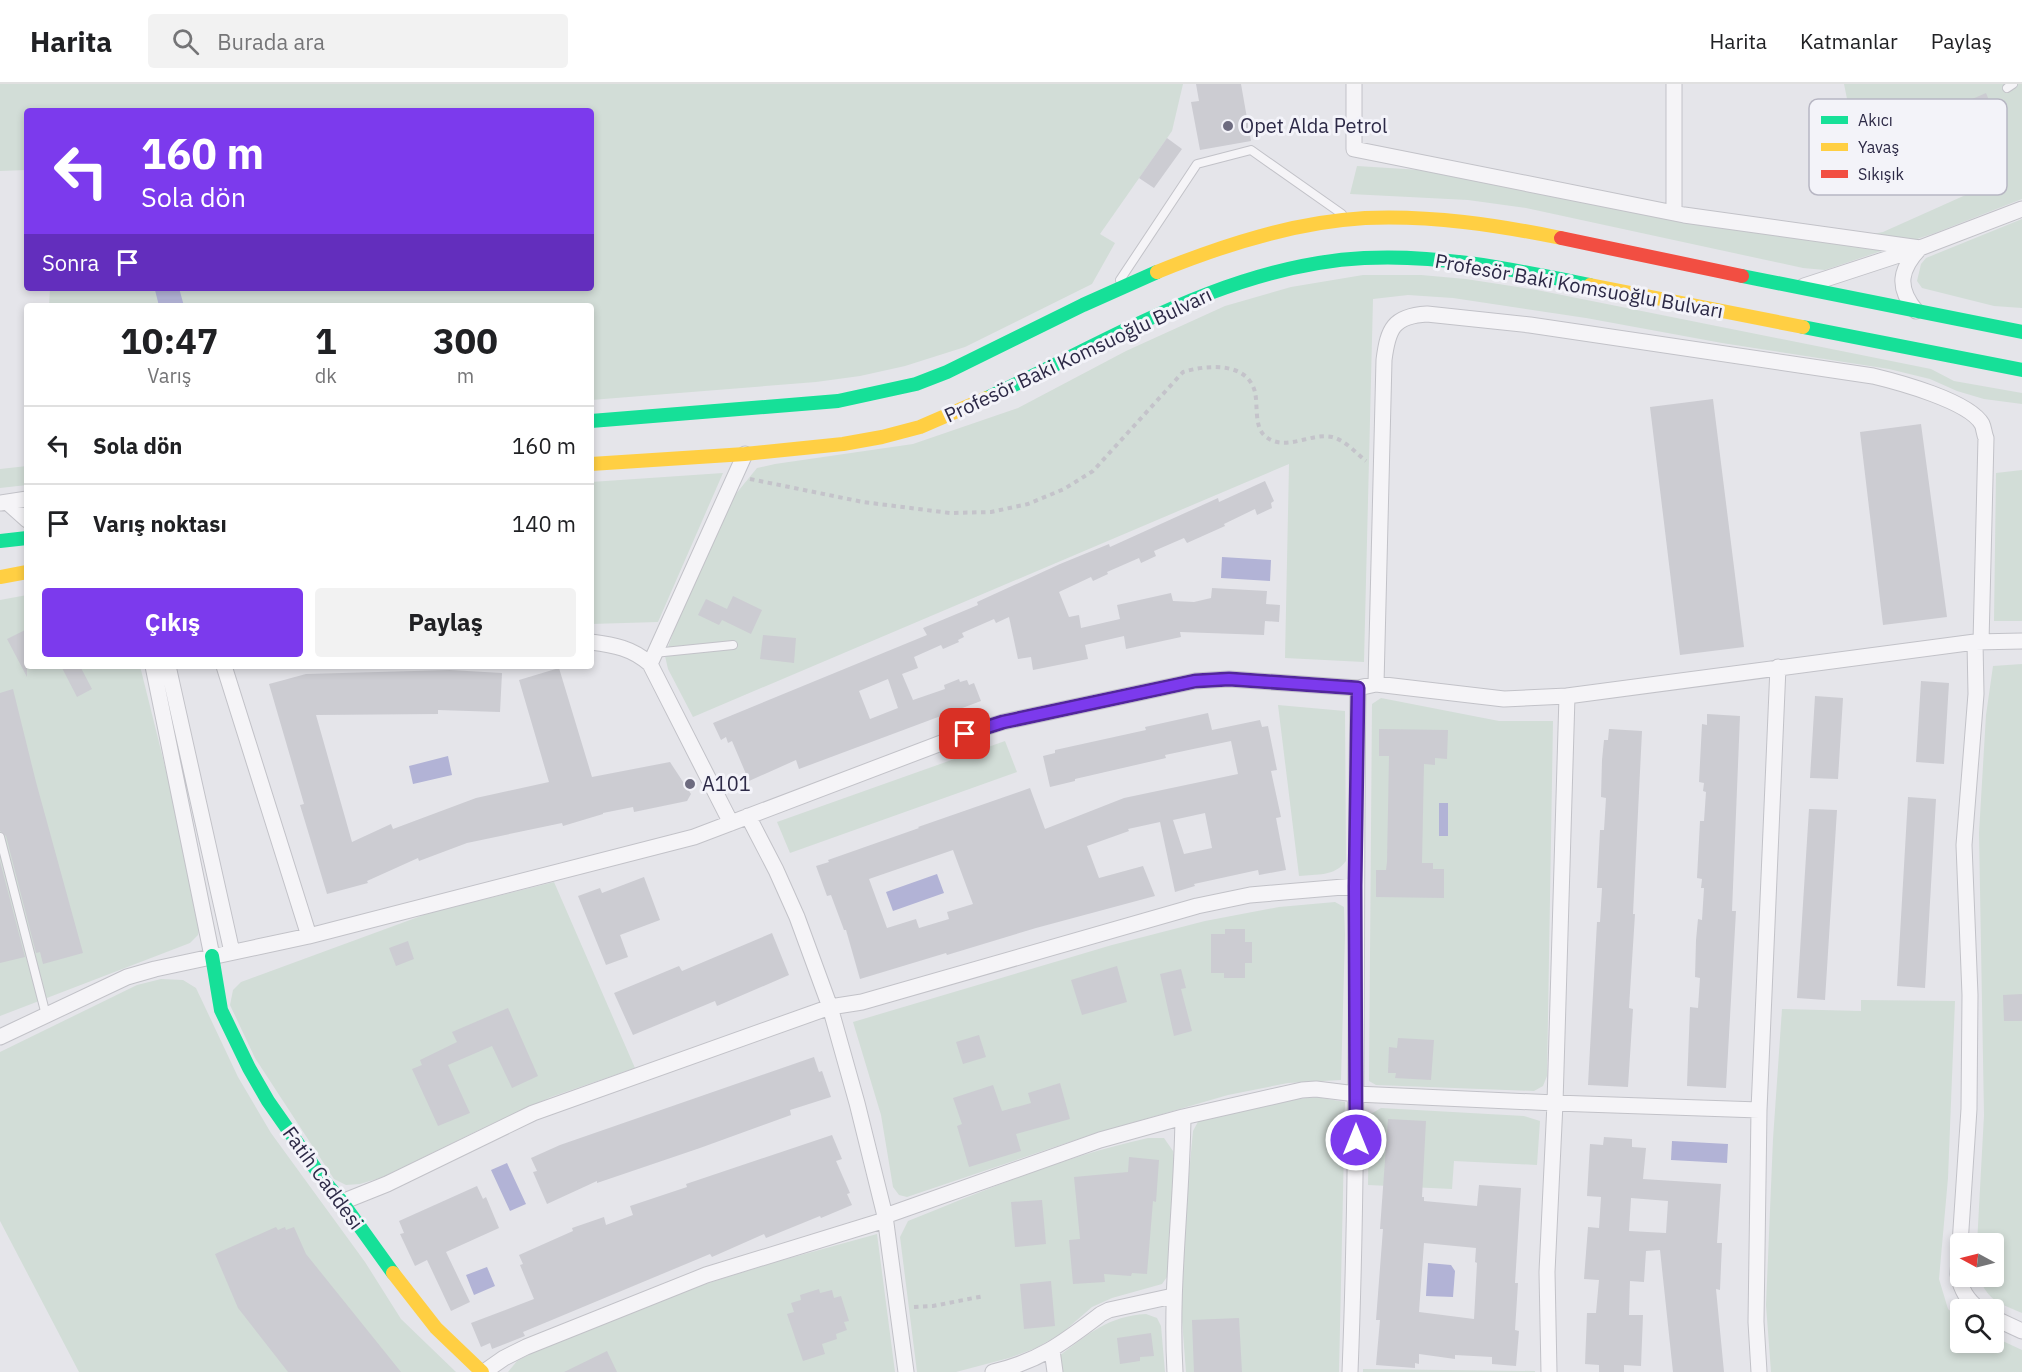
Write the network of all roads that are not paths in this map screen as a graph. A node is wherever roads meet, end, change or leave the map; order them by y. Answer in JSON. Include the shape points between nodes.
{"nodes":[{"id":1,"x":1354,"y":84,"type":"edge"},
{"id":2,"x":1674,"y":84,"type":"edge"},
{"id":3,"x":2022,"y":209,"type":"edge"},
{"id":4,"x":1674,"y":213,"type":"junction"},
{"id":5,"x":1350,"y":220,"type":"junction"},
{"id":6,"x":1920,"y":248,"type":"junction"},
{"id":7,"x":1800,"y":288,"type":"junction"},
{"id":8,"x":1113,"y":292,"type":"junction"},
{"id":9,"x":1916,"y":311,"type":"junction"},
{"id":10,"x":2022,"y":332,"type":"edge"},
{"id":11,"x":2022,"y":370,"type":"edge"},
{"id":12,"x":594,"y":422,"type":"edge"},
{"id":13,"x":745,"y":454,"type":"junction"},
{"id":14,"x":594,"y":464,"type":"edge"},
{"id":15,"x":24,"y":500,"type":"edge"},
{"id":16,"x":4,"y":503,"type":"edge"},
{"id":17,"x":24,"y":518,"type":"edge"},
{"id":18,"x":24,"y":538,"type":"edge"},
{"id":19,"x":0,"y":541,"type":"edge"},
{"id":20,"x":24,"y":573,"type":"edge"},
{"id":21,"x":0,"y":577,"type":"edge"},
{"id":22,"x":2022,"y":641,"type":"edge"},
{"id":23,"x":594,"y":642,"type":"edge"},
{"id":24,"x":1978,"y":642,"type":"junction"},
{"id":25,"x":733,"y":645,"type":"dead end"},
{"id":26,"x":652,"y":658,"type":"junction"},
{"id":27,"x":1778,"y":667,"type":"junction"},
{"id":28,"x":154,"y":669,"type":"edge"},
{"id":29,"x":169,"y":669,"type":"edge"},
{"id":30,"x":225,"y":669,"type":"edge"},
{"id":31,"x":1376,"y":684,"type":"junction"},
{"id":32,"x":1358,"y":688,"type":"junction"},
{"id":33,"x":1567,"y":696,"type":"junction"},
{"id":34,"x":748,"y":816,"type":"junction"},
{"id":35,"x":731,"y":823,"type":"junction"},
{"id":36,"x":0,"y":837,"type":"edge"},
{"id":37,"x":1355,"y":886,"type":"junction"},
{"id":38,"x":309,"y":936,"type":"junction"},
{"id":39,"x":232,"y":952,"type":"junction"},
{"id":40,"x":212,"y":956,"type":"junction"},
{"id":41,"x":830,"y":1007,"type":"junction"},
{"id":42,"x":46,"y":1015,"type":"junction"},
{"id":43,"x":0,"y":1037,"type":"edge"},
{"id":44,"x":1356,"y":1094,"type":"junction"},
{"id":45,"x":1556,"y":1103,"type":"junction"},
{"id":46,"x":1759,"y":1110,"type":"junction"},
{"id":47,"x":1183,"y":1117,"type":"junction"},
{"id":48,"x":342,"y":1202,"type":"junction"},
{"id":49,"x":885,"y":1218,"type":"junction"},
{"id":50,"x":1173,"y":1296,"type":"junction"},
{"id":51,"x":1968,"y":1299,"type":"edge"},
{"id":52,"x":2004,"y":1323,"type":"edge"},
{"id":53,"x":2022,"y":1331,"type":"edge"},
{"id":54,"x":1052,"y":1350,"type":"junction"},
{"id":55,"x":483,"y":1372,"type":"edge"},
{"id":56,"x":906,"y":1372,"type":"edge"},
{"id":57,"x":993,"y":1372,"type":"edge"},
{"id":58,"x":1055,"y":1372,"type":"edge"},
{"id":59,"x":1175,"y":1372,"type":"edge"},
{"id":60,"x":1350,"y":1372,"type":"edge"},
{"id":61,"x":1549,"y":1372,"type":"edge"},
{"id":62,"x":1759,"y":1372,"type":"edge"}],
"edges":[{"from":1,"to":4,"type":"street","via":[[1354,149]]},
{"from":2,"to":4,"type":"street"},
{"from":3,"to":6,"type":"street"},
{"from":4,"to":6,"type":"street"},
{"from":5,"to":7,"type":"main road","name":"Profesör Baki Komsuoğlu Bulvarı","via":[[1440,220],[1493,227]]},
{"from":5,"to":8,"type":"main road","name":"Profesör Baki Komsuoğlu Bulvarı","via":[[1322,222],[1235,242],[1161,269]]},
{"from":5,"to":8,"type":"lane","via":[[1251,150],[1197,164]]},
{"from":6,"to":7,"type":"street"},
{"from":6,"to":9,"type":"street","via":[[1908,261],[1903,277],[1905,295]]},
{"from":7,"to":9,"type":"main road","name":"Profesör Baki Komsuoğlu Bulvarı"},
{"from":8,"to":12,"type":"main road","name":"Profesör Baki Komsuoğlu Bulvarı","via":[[947,372],[878,394],[838,401]]},
{"from":9,"to":10,"type":"main road","name":"Profesör Baki Komsuoğlu Bulvarı"},
{"from":11,"to":13,"type":"main road","name":"Profesör Baki Komsuoğlu Bulvarı","via":[[1489,265],[1421,258],[1347,259],[1257,278],[1190,300],[1014,387],[920,427],[882,438]]},
{"from":13,"to":14,"type":"main road","name":"Profesör Baki Komsuoğlu Bulvarı"},
{"from":13,"to":26,"type":"street"},
{"from":15,"to":16,"type":"street"},
{"from":16,"to":17,"type":"street"},
{"from":18,"to":19,"type":"main road"},
{"from":20,"to":21,"type":"main road"},
{"from":22,"to":24,"type":"street"},
{"from":23,"to":26,"type":"street","via":[[625,647]]},
{"from":24,"to":27,"type":"street"},
{"from":24,"to":31,"type":"street","via":[[1986,438],[1982,424],[1970,413],[1902,383],[1873,376],[1530,325],[1411,315],[1392,328],[1386,343]]},
{"from":24,"to":51,"type":"street","via":[[1964,845],[1970,995],[1969,1109],[1958,1275]]},
{"from":25,"to":26,"type":"lane"},
{"from":26,"to":35,"type":"street"},
{"from":27,"to":33,"type":"street"},
{"from":27,"to":46,"type":"street"},
{"from":28,"to":40,"type":"street"},
{"from":29,"to":39,"type":"street"},
{"from":30,"to":38,"type":"street"},
{"from":31,"to":32,"type":"street"},
{"from":31,"to":33,"type":"street","via":[[1504,699]]},
{"from":32,"to":34,"type":"street","via":[[1229,679],[1176,684],[1003,722]]},
{"from":32,"to":37,"type":"street"},
{"from":33,"to":45,"type":"street"},
{"from":34,"to":35,"type":"street"},
{"from":34,"to":41,"type":"street","via":[[798,917]]},
{"from":35,"to":38,"type":"street","via":[[653,849]]},
{"from":36,"to":42,"type":"lane"},
{"from":37,"to":41,"type":"street","via":[[1250,896],[1197,906],[862,1002]]},
{"from":37,"to":44,"type":"street"},
{"from":38,"to":39,"type":"street"},
{"from":39,"to":40,"type":"street"},
{"from":40,"to":42,"type":"street","via":[[127,977]]},
{"from":40,"to":48,"type":"main road","name":"Fatih Caddesi","via":[[221,1010],[249,1068],[292,1137]]},
{"from":41,"to":48,"type":"street","via":[[533,1113],[387,1185]]},
{"from":41,"to":49,"type":"street"},
{"from":42,"to":43,"type":"street"},
{"from":44,"to":45,"type":"street"},
{"from":44,"to":47,"type":"street","via":[[1302,1090]]},
{"from":44,"to":60,"type":"street"},
{"from":45,"to":46,"type":"street"},
{"from":45,"to":61,"type":"street","via":[[1547,1272]]},
{"from":46,"to":62,"type":"street"},
{"from":47,"to":49,"type":"street","via":[[1100,1140]]},
{"from":47,"to":50,"type":"street"},
{"from":48,"to":55,"type":"main road","name":"Fatih Caddesi","via":[[436,1328]]},
{"from":49,"to":55,"type":"street","via":[[706,1275],[526,1347]]},
{"from":49,"to":56,"type":"street"},
{"from":50,"to":54,"type":"street","via":[[1109,1310]]},
{"from":50,"to":59,"type":"street"},
{"from":52,"to":53,"type":"street"},
{"from":54,"to":57,"type":"street","via":[[1024,1364]]},
{"from":54,"to":58,"type":"street"}]}
